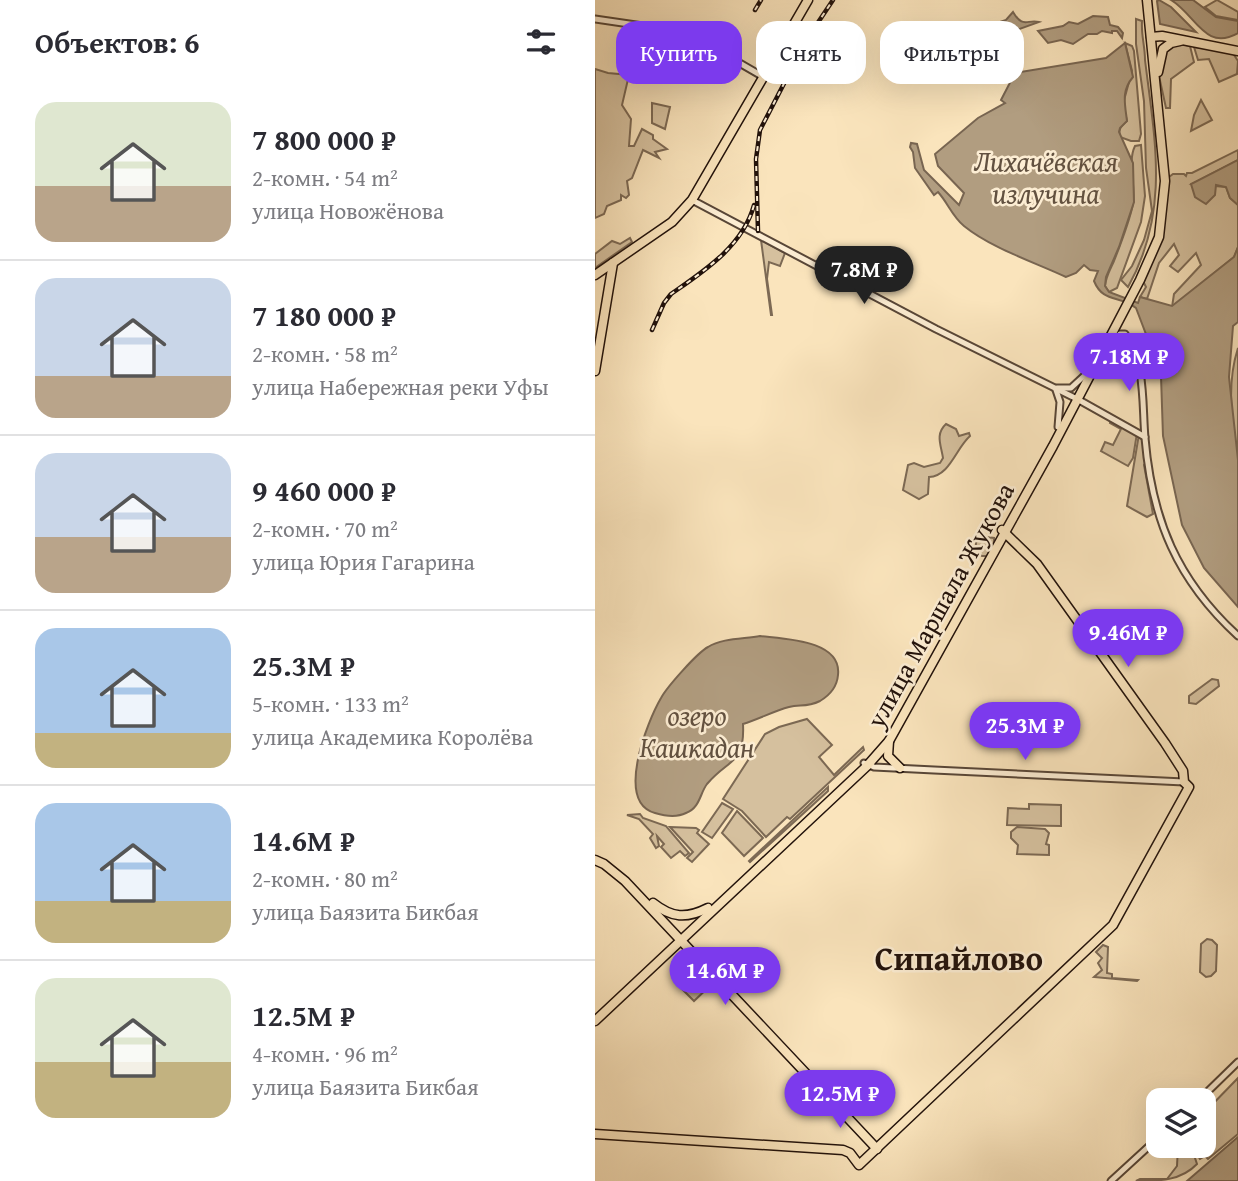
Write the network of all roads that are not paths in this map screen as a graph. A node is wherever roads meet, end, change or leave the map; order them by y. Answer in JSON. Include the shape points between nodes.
{"nodes":[{"id":1,"x":808,"y":0,"type":"edge"},
{"id":2,"x":1147,"y":0,"type":"edge"},
{"id":3,"x":595,"y":19,"type":"edge"},
{"id":4,"x":795,"y":21,"type":"edge"},
{"id":5,"x":1151,"y":37,"type":"junction"},
{"id":6,"x":1185,"y":40,"type":"junction"},
{"id":7,"x":1238,"y":51,"type":"edge"},
{"id":8,"x":756,"y":73,"type":"edge"},
{"id":9,"x":757,"y":84,"type":"edge"},
{"id":10,"x":1157,"y":85,"type":"junction"},
{"id":11,"x":692,"y":200,"type":"junction"},
{"id":12,"x":613,"y":263,"type":"junction"},
{"id":13,"x":595,"y":275,"type":"edge"},
{"id":14,"x":1138,"y":279,"type":"junction"},
{"id":15,"x":1118,"y":319,"type":"junction"},
{"id":16,"x":1110,"y":338,"type":"junction"},
{"id":17,"x":595,"y":371,"type":"edge"},
{"id":18,"x":1084,"y":376,"type":"junction"},
{"id":19,"x":1050,"y":387,"type":"junction"},
{"id":20,"x":1075,"y":399,"type":"junction"},
{"id":21,"x":1058,"y":428,"type":"junction"},
{"id":22,"x":1145,"y":437,"type":"junction"},
{"id":23,"x":1004,"y":531,"type":"junction"},
{"id":24,"x":1238,"y":636,"type":"edge"},
{"id":25,"x":889,"y":741,"type":"junction"},
{"id":26,"x":865,"y":765,"type":"junction"},
{"id":27,"x":900,"y":768,"type":"junction"},
{"id":28,"x":1184,"y":782,"type":"junction"},
{"id":29,"x":595,"y":860,"type":"edge"},
{"id":30,"x":638,"y":895,"type":"junction"},
{"id":31,"x":708,"y":908,"type":"junction"},
{"id":32,"x":679,"y":938,"type":"junction"},
{"id":33,"x":595,"y":1018,"type":"edge"},
{"id":34,"x":1238,"y":1062,"type":"edge"},
{"id":35,"x":1211,"y":1088,"type":"edge"},
{"id":36,"x":595,"y":1134,"type":"edge"},
{"id":37,"x":877,"y":1149,"type":"junction"},
{"id":38,"x":1146,"y":1149,"type":"edge"},
{"id":39,"x":1111,"y":1181,"type":"edge"}],
"edges":[{"from":1,"to":4,"type":"main road"},
{"from":2,"to":5,"type":"main road"},
{"from":3,"to":8,"type":"street","via":[[698,39]]},
{"from":5,"to":6,"type":"main road"},
{"from":5,"to":10,"type":"main road"},
{"from":5,"to":14,"type":"main road","via":[[1161,194],[1155,234]]},
{"from":6,"to":7,"type":"main road"},
{"from":6,"to":10,"type":"main road","via":[[1163,49]]},
{"from":9,"to":11,"type":"main road"},
{"from":10,"to":14,"type":"main road","via":[[1164,201],[1159,237]]},
{"from":11,"to":12,"type":"main road","via":[[672,222]]},
{"from":11,"to":19,"type":"street"},
{"from":12,"to":13,"type":"main road"},
{"from":12,"to":17,"type":"main road"},
{"from":14,"to":15,"type":"main road","name":"улица Маршала Жукова"},
{"from":15,"to":16,"type":"main road","name":"улица Маршала Жукова"},
{"from":15,"to":18,"type":"main road","name":"улица Маршала Жукова"},
{"from":16,"to":20,"type":"main road","name":"улица Маршала Жукова"},
{"from":16,"to":22,"type":"street","via":[[1114,341],[1125,334],[1140,370]]},
{"from":18,"to":19,"type":"street","via":[[1071,388]]},
{"from":18,"to":20,"type":"main road","name":"улица Маршала Жукова"},
{"from":19,"to":20,"type":"street"},
{"from":19,"to":21,"type":"street","via":[[1059,396]]},
{"from":20,"to":21,"type":"main road","name":"улица Маршала Жукова"},
{"from":20,"to":22,"type":"street"},
{"from":20,"to":23,"type":"main road","name":"улица Маршала Жукова"},
{"from":21,"to":23,"type":"main road","name":"улица Маршала Жукова"},
{"from":22,"to":24,"type":"street","via":[[1161,523],[1173,554],[1196,592]]},
{"from":23,"to":25,"type":"main road","name":"улица Маршала Жукова"},
{"from":23,"to":26,"type":"main road","name":"улица Маршала Жукова","via":[[894,724]]},
{"from":23,"to":28,"type":"main road","via":[[1037,564],[1177,762]]},
{"from":25,"to":26,"type":"main road","name":"улица Маршала Жукова"},
{"from":25,"to":27,"type":"main road","via":[[888,756]]},
{"from":26,"to":27,"type":"street"},
{"from":26,"to":31,"type":"main road","name":"улица Маршала Жукова"},
{"from":26,"to":32,"type":"main road","name":"улица Маршала Жукова"},
{"from":27,"to":28,"type":"street"},
{"from":28,"to":37,"type":"main road","via":[[1189,787],[1187,794],[1113,925]]},
{"from":29,"to":30,"type":"main road","via":[[618,874]]},
{"from":30,"to":31,"type":"main road","via":[[676,916],[692,916]]},
{"from":30,"to":32,"type":"main road"},
{"from":31,"to":32,"type":"main road","name":"улица Маршала Жукова"},
{"from":32,"to":33,"type":"main road","name":"улица Маршала Жукова"},
{"from":32,"to":37,"type":"main road"},
{"from":34,"to":35,"type":"street"},
{"from":36,"to":37,"type":"main road","via":[[843,1150],[859,1165]]},
{"from":38,"to":39,"type":"street"}]}
